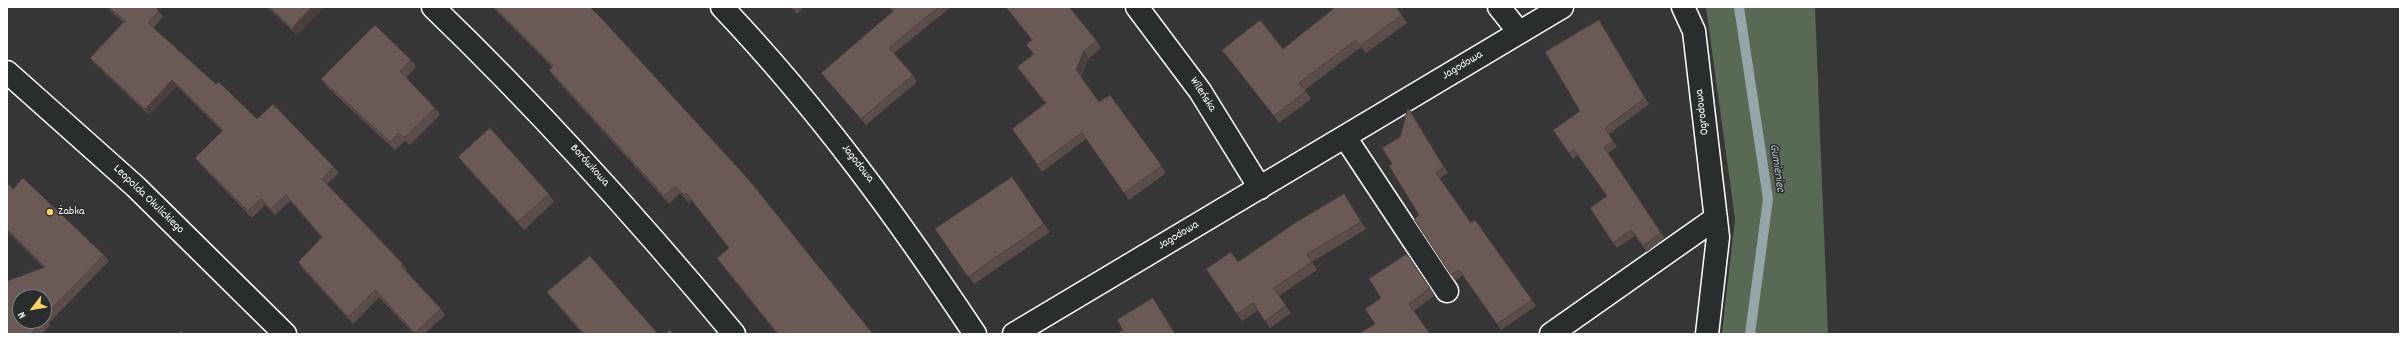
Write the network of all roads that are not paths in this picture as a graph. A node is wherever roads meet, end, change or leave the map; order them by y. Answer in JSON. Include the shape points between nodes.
{"nodes":[{"id":1,"x":433,"y":7,"type":"edge"},
{"id":2,"x":722,"y":7,"type":"edge"},
{"id":3,"x":1137,"y":7,"type":"edge"},
{"id":4,"x":1499,"y":7,"type":"edge"},
{"id":5,"x":1562,"y":7,"type":"edge"},
{"id":6,"x":1683,"y":7,"type":"edge"},
{"id":7,"x":1519,"y":32,"type":"junction"},
{"id":8,"x":7,"y":72,"type":"edge"},
{"id":9,"x":1345,"y":137,"type":"junction"},
{"id":10,"x":1260,"y":188,"type":"junction"},
{"id":11,"x":1716,"y":218,"type":"junction"},
{"id":12,"x":1447,"y":291,"type":"dead end"},
{"id":13,"x":284,"y":334,"type":"edge"},
{"id":14,"x":734,"y":334,"type":"edge"},
{"id":15,"x":975,"y":334,"type":"edge"},
{"id":16,"x":1014,"y":334,"type":"edge"},
{"id":17,"x":1551,"y":334,"type":"edge"},
{"id":18,"x":1707,"y":334,"type":"edge"}],
"edges":[{"from":1,"to":14,"type":"street","name":"Borówkowa","via":[[522,93]]},
{"from":2,"to":15,"type":"street","name":"Jagodowa","via":[[778,67],[854,160],[894,214]]},
{"from":3,"to":10,"type":"street","name":"Wileńska","via":[[1200,91]]},
{"from":4,"to":7,"type":"street"},
{"from":5,"to":7,"type":"street","name":"Jagodowa"},
{"from":6,"to":11,"type":"street","name":"Ogrodowa","via":[[1694,31]]},
{"from":7,"to":9,"type":"street","name":"Jagodowa"},
{"from":8,"to":13,"type":"street","name":"Leopolda Okulickiego","via":[[136,187]]},
{"from":9,"to":10,"type":"street","name":"Jagodowa"},
{"from":9,"to":12,"type":"street"},
{"from":10,"to":16,"type":"street","name":"Jagodowa"},
{"from":11,"to":17,"type":"street"},
{"from":11,"to":18,"type":"street","name":"Ogrodowa","via":[[1718,238]]}]}
